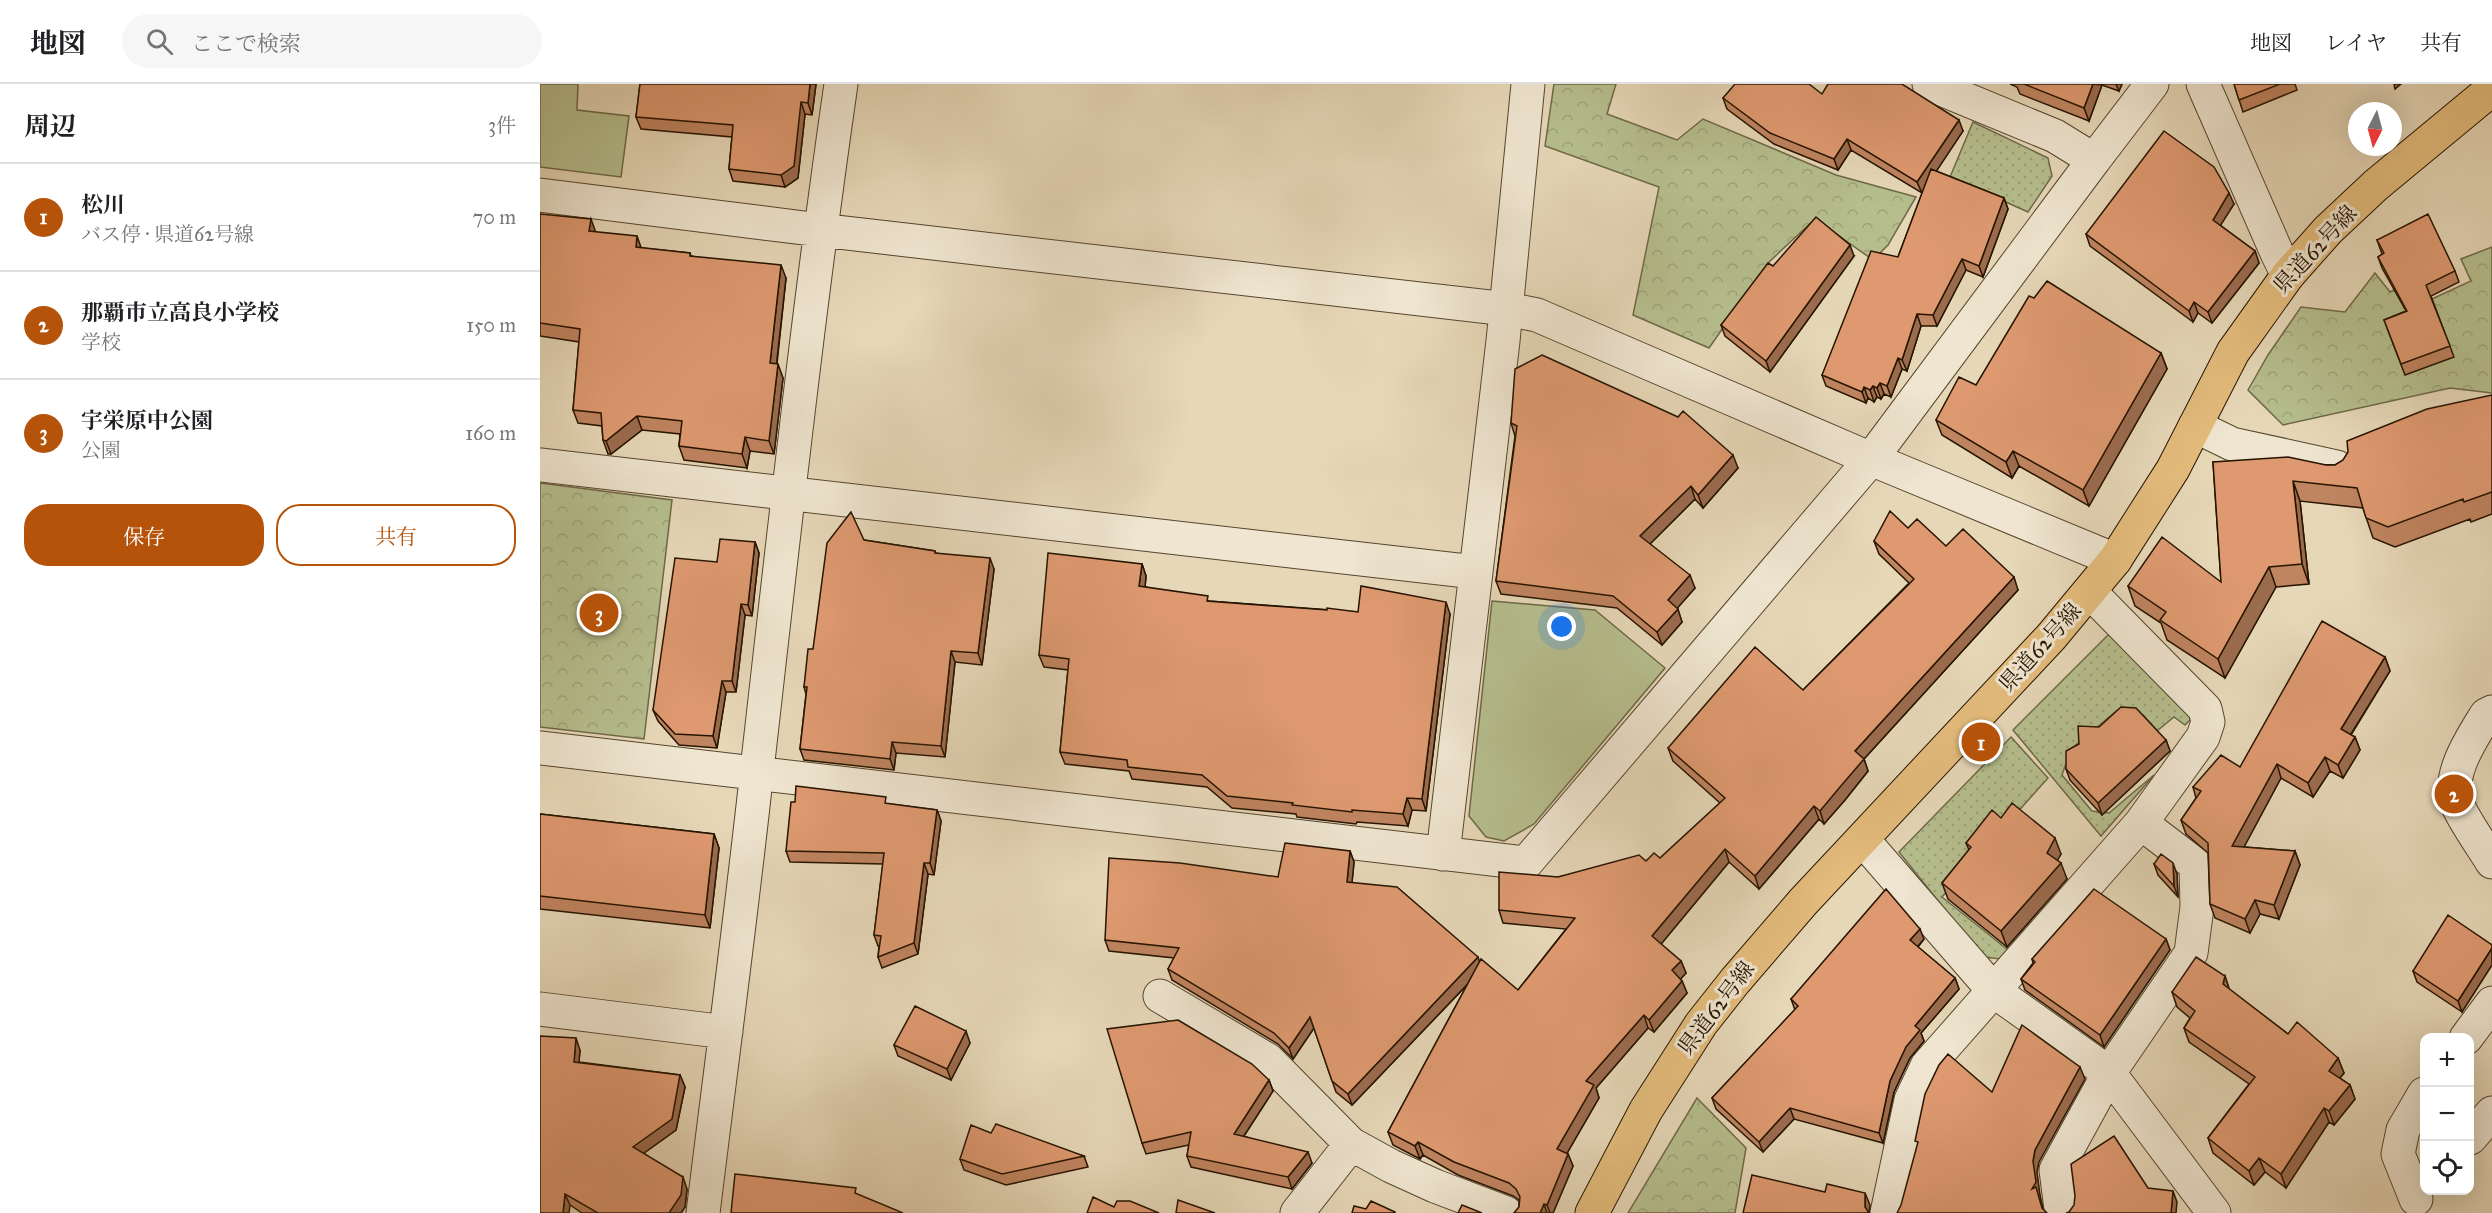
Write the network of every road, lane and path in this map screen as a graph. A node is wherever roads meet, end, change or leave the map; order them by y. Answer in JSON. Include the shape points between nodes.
{"nodes":[{"id":1,"x":841,"y":84,"type":"edge"},
{"id":2,"x":1528,"y":84,"type":"edge"},
{"id":3,"x":1929,"y":84,"type":"edge"},
{"id":4,"x":2152,"y":84,"type":"edge"},
{"id":5,"x":2203,"y":84,"type":"edge"},
{"id":6,"x":2492,"y":89,"type":"edge"},
{"id":7,"x":2094,"y":160,"type":"junction"},
{"id":8,"x":540,"y":195,"type":"edge"},
{"id":9,"x":820,"y":230,"type":"junction"},
{"id":10,"x":2288,"y":274,"type":"junction"},
{"id":11,"x":1506,"y":309,"type":"junction"},
{"id":12,"x":2195,"y":426,"type":"junction"},
{"id":13,"x":1871,"y":459,"type":"junction"},
{"id":14,"x":540,"y":465,"type":"edge"},
{"id":15,"x":2337,"y":467,"type":"edge"},
{"id":16,"x":787,"y":494,"type":"junction"},
{"id":17,"x":2115,"y":560,"type":"junction"},
{"id":18,"x":1475,"y":572,"type":"junction"},
{"id":19,"x":2090,"y":592,"type":"junction"},
{"id":20,"x":2492,"y":712,"type":"edge"},
{"id":21,"x":540,"y":748,"type":"edge"},
{"id":22,"x":757,"y":772,"type":"junction"},
{"id":23,"x":2141,"y":823,"type":"junction"},
{"id":24,"x":1863,"y":840,"type":"junction"},
{"id":25,"x":1443,"y":854,"type":"junction"},
{"id":26,"x":2492,"y":862,"type":"edge"},
{"id":27,"x":1994,"y":991,"type":"junction"},
{"id":28,"x":1160,"y":996,"type":"dead end"},
{"id":29,"x":2492,"y":1003,"type":"edge"},
{"id":30,"x":540,"y":1009,"type":"edge"},
{"id":31,"x":726,"y":1032,"type":"junction"},
{"id":32,"x":2470,"y":1033,"type":"edge"},
{"id":33,"x":2109,"y":1073,"type":"junction"},
{"id":34,"x":2420,"y":1102,"type":"edge"},
{"id":35,"x":2492,"y":1113,"type":"edge"},
{"id":36,"x":2474,"y":1133,"type":"edge"},
{"id":37,"x":1351,"y":1144,"type":"junction"},
{"id":38,"x":2414,"y":1200,"type":"edge"},
{"id":39,"x":1454,"y":1204,"type":"edge"},
{"id":40,"x":2061,"y":1209,"type":"dead end"},
{"id":41,"x":704,"y":1213,"type":"edge"},
{"id":42,"x":1297,"y":1213,"type":"edge"},
{"id":43,"x":1506,"y":1213,"type":"edge"},
{"id":44,"x":1592,"y":1213,"type":"edge"},
{"id":45,"x":1887,"y":1213,"type":"edge"},
{"id":46,"x":2214,"y":1213,"type":"edge"}],
"edges":[{"from":1,"to":9,"type":"street"},
{"from":2,"to":11,"type":"street"},
{"from":3,"to":7,"type":"street","via":[[2055,136]]},
{"from":4,"to":7,"type":"street"},
{"from":5,"to":10,"type":"street"},
{"from":6,"to":10,"type":"main road","name":"県道62号線","via":[[2376,185]]},
{"from":7,"to":13,"type":"street"},
{"from":8,"to":9,"type":"street"},
{"from":9,"to":11,"type":"street"},
{"from":9,"to":16,"type":"street"},
{"from":10,"to":12,"type":"main road","name":"県道62号線","via":[[2233,352]]},
{"from":11,"to":13,"type":"street","via":[[1537,315]]},
{"from":11,"to":18,"type":"street"},
{"from":12,"to":15,"type":"street","via":[[2232,444]]},
{"from":12,"to":17,"type":"main road","name":"県道62号線","via":[[2157,496]]},
{"from":13,"to":17,"type":"street"},
{"from":13,"to":25,"type":"street","via":[[1526,864]]},
{"from":14,"to":16,"type":"street"},
{"from":16,"to":18,"type":"street"},
{"from":16,"to":22,"type":"street"},
{"from":17,"to":19,"type":"main road","name":"県道62号線"},
{"from":18,"to":25,"type":"street"},
{"from":19,"to":23,"type":"street","via":[[2205,709],[2208,722],[2203,737]]},
{"from":19,"to":24,"type":"main road","name":"県道62号線"},
{"from":20,"to":26,"type":"street","via":[[2486,715],[2463,752],[2456,785],[2457,804]]},
{"from":21,"to":22,"type":"street"},
{"from":22,"to":25,"type":"street"},
{"from":22,"to":31,"type":"street"},
{"from":23,"to":27,"type":"street"},
{"from":23,"to":33,"type":"street","via":[[2196,865],[2197,907],[2191,953]]},
{"from":24,"to":27,"type":"street"},
{"from":24,"to":44,"type":"main road","name":"県道62号線","via":[[1766,943],[1701,1024],[1646,1110]]},
{"from":27,"to":33,"type":"street"},
{"from":27,"to":45,"type":"street","via":[[1927,1066],[1911,1100]]},
{"from":28,"to":37,"type":"street","via":[[1268,1060]]},
{"from":29,"to":32,"type":"street"},
{"from":30,"to":31,"type":"street"},
{"from":31,"to":41,"type":"street"},
{"from":33,"to":40,"type":"street","via":[[2056,1170]]},
{"from":33,"to":46,"type":"street"},
{"from":34,"to":38,"type":"street","via":[[2403,1130],[2398,1154]]},
{"from":35,"to":36,"type":"street"},
{"from":37,"to":39,"type":"street"},
{"from":37,"to":42,"type":"street"},
{"from":39,"to":43,"type":"street"}]}
